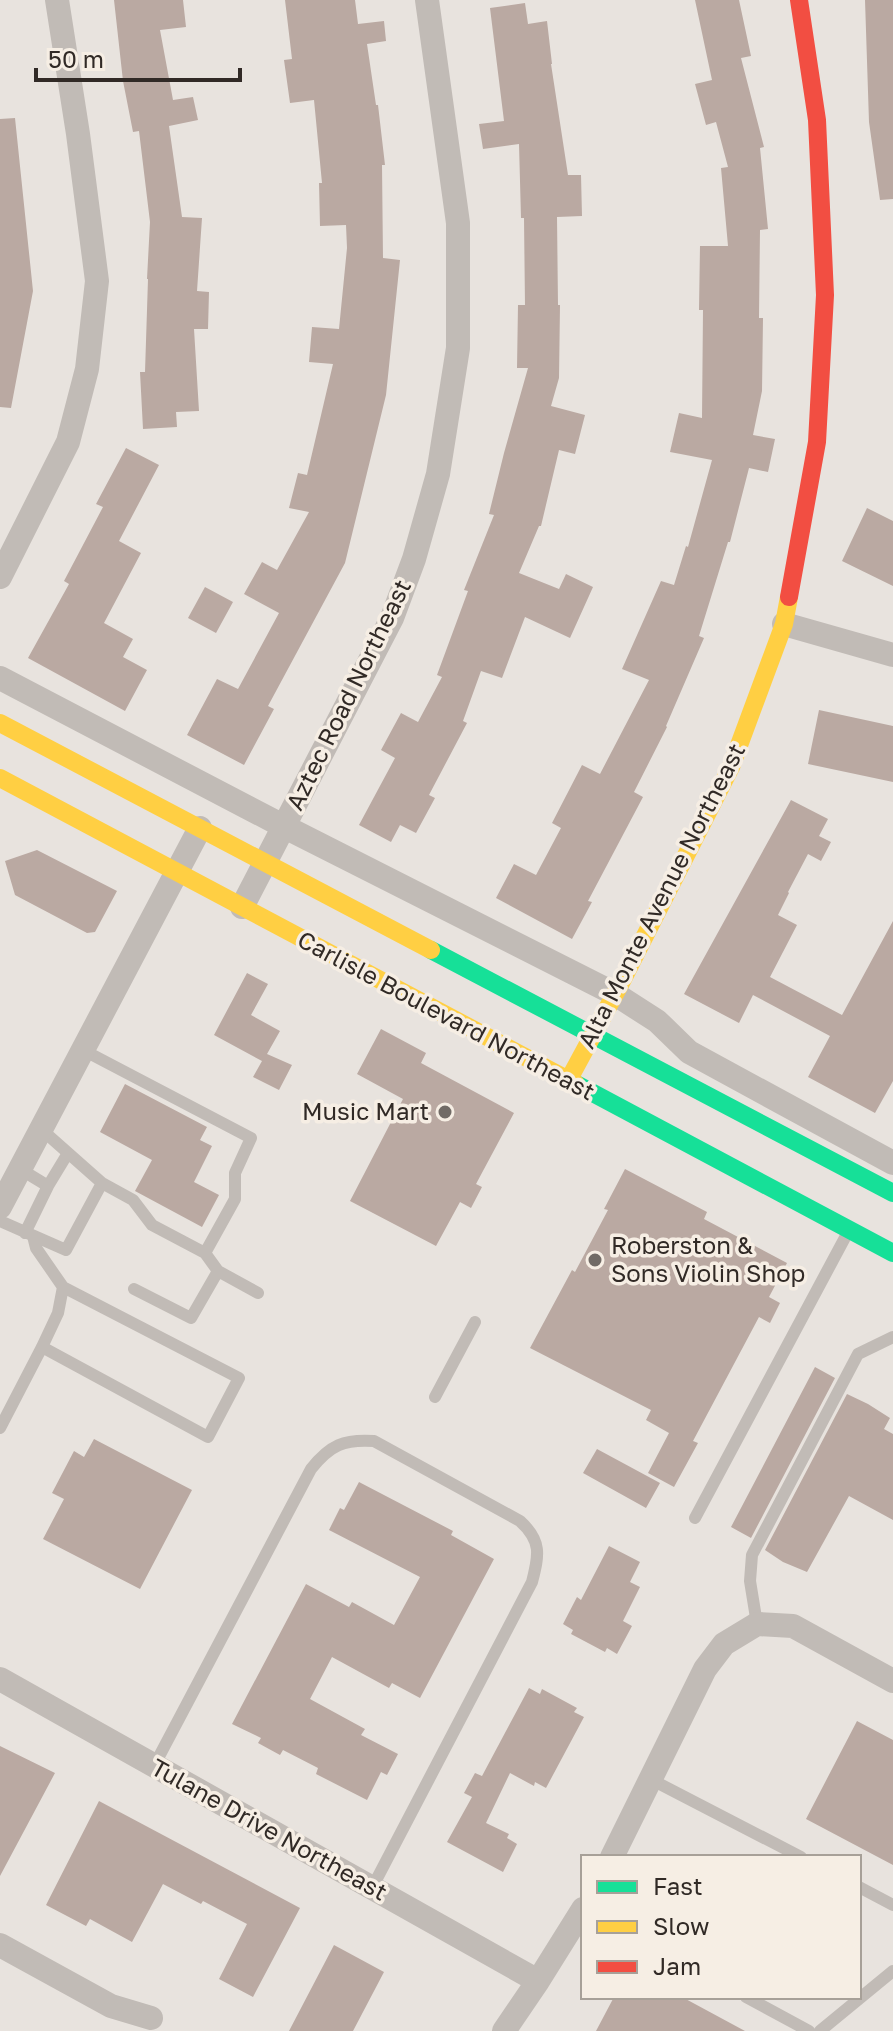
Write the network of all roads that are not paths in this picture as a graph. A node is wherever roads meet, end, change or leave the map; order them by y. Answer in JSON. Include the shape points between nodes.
{"nodes":[{"id":1,"x":57,"y":0,"type":"edge"},
{"id":2,"x":427,"y":0,"type":"edge"},
{"id":3,"x":799,"y":0,"type":"edge"},
{"id":4,"x":0,"y":577,"type":"edge"},
{"id":5,"x":784,"y":624,"type":"junction"},
{"id":6,"x":893,"y":655,"type":"edge"},
{"id":7,"x":0,"y":678,"type":"edge"},
{"id":8,"x":0,"y":723,"type":"edge"},
{"id":9,"x":0,"y":778,"type":"edge"},
{"id":10,"x":285,"y":827,"type":"junction"},
{"id":11,"x":200,"y":828,"type":"junction"},
{"id":12,"x":267,"y":862,"type":"junction"},
{"id":13,"x":178,"y":873,"type":"junction"},
{"id":14,"x":242,"y":907,"type":"junction"},
{"id":15,"x":615,"y":994,"type":"junction"},
{"id":16,"x":592,"y":1037,"type":"junction"},
{"id":17,"x":83,"y":1050,"type":"junction"},
{"id":18,"x":568,"y":1081,"type":"junction"},
{"id":19,"x":41,"y":1129,"type":"junction"},
{"id":20,"x":68,"y":1153,"type":"junction"},
{"id":21,"x":893,"y":1163,"type":"edge"},
{"id":22,"x":20,"y":1169,"type":"junction"},
{"id":23,"x":102,"y":1183,"type":"junction"},
{"id":24,"x":48,"y":1186,"type":"junction"},
{"id":25,"x":893,"y":1193,"type":"edge"},
{"id":26,"x":0,"y":1207,"type":"edge"},
{"id":27,"x":0,"y":1221,"type":"edge"},
{"id":28,"x":849,"y":1230,"type":"junction"},
{"id":29,"x":29,"y":1234,"type":"junction"},
{"id":30,"x":205,"y":1253,"type":"junction"},
{"id":31,"x":893,"y":1253,"type":"edge"},
{"id":32,"x":218,"y":1271,"type":"junction"},
{"id":33,"x":63,"y":1287,"type":"junction"},
{"id":34,"x":134,"y":1289,"type":"dead end"},
{"id":35,"x":258,"y":1293,"type":"dead end"},
{"id":36,"x":475,"y":1322,"type":"dead end"},
{"id":37,"x":893,"y":1337,"type":"edge"},
{"id":38,"x":42,"y":1347,"type":"junction"},
{"id":39,"x":435,"y":1397,"type":"dead end"},
{"id":40,"x":0,"y":1428,"type":"edge"},
{"id":41,"x":695,"y":1518,"type":"dead end"},
{"id":42,"x":757,"y":1624,"type":"junction"},
{"id":43,"x":0,"y":1679,"type":"edge"},
{"id":44,"x":893,"y":1681,"type":"edge"},
{"id":45,"x":154,"y":1766,"type":"junction"},
{"id":46,"x":650,"y":1779,"type":"junction"},
{"id":47,"x":613,"y":1855,"type":"edge"},
{"id":48,"x":797,"y":1855,"type":"edge"},
{"id":49,"x":372,"y":1888,"type":"junction"},
{"id":50,"x":861,"y":1888,"type":"edge"},
{"id":51,"x":893,"y":1905,"type":"edge"},
{"id":52,"x":581,"y":1912,"type":"edge"},
{"id":53,"x":0,"y":1945,"type":"edge"},
{"id":54,"x":893,"y":1971,"type":"edge"},
{"id":55,"x":538,"y":1981,"type":"junction"},
{"id":56,"x":861,"y":1997,"type":"edge"},
{"id":57,"x":750,"y":1999,"type":"edge"},
{"id":58,"x":859,"y":1999,"type":"edge"},
{"id":59,"x":151,"y":2018,"type":"dead end"},
{"id":60,"x":504,"y":2031,"type":"edge"},
{"id":61,"x":809,"y":2031,"type":"edge"},
{"id":62,"x":820,"y":2031,"type":"edge"}],
"edges":[{"from":1,"to":4,"type":"street","via":[[97,281],[87,369],[68,442]]},
{"from":2,"to":10,"type":"street","name":"Aztec Road Northeast","via":[[458,223],[458,348],[438,474],[392,618]]},
{"from":3,"to":5,"type":"main road","name":"Alta Monte Avenue Northeast","via":[[817,120],[825,295],[817,442]]},
{"from":5,"to":6,"type":"street"},
{"from":5,"to":15,"type":"main road","name":"Alta Monte Avenue Northeast","via":[[731,767]]},
{"from":7,"to":10,"type":"street"},
{"from":8,"to":11,"type":"main road"},
{"from":9,"to":13,"type":"main road","name":"Carlisle Boulevard Northeast"},
{"from":10,"to":12,"type":"street","name":"Aztec Road Northeast"},
{"from":10,"to":15,"type":"street"},
{"from":11,"to":12,"type":"main road"},
{"from":11,"to":13,"type":"street"},
{"from":12,"to":14,"type":"street","name":"Aztec Road Northeast"},
{"from":12,"to":16,"type":"main road"},
{"from":13,"to":14,"type":"main road","name":"Carlisle Boulevard Northeast"},
{"from":13,"to":17,"type":"street"},
{"from":14,"to":18,"type":"main road","name":"Carlisle Boulevard Northeast"},
{"from":15,"to":16,"type":"main road","name":"Alta Monte Avenue Northeast"},
{"from":15,"to":21,"type":"street","via":[[657,1021],[689,1052]]},
{"from":16,"to":18,"type":"main road","name":"Alta Monte Avenue Northeast"},
{"from":16,"to":25,"type":"main road"},
{"from":17,"to":19,"type":"street"},
{"from":17,"to":30,"type":"lane","via":[[251,1138],[235,1173],[235,1199]]},
{"from":18,"to":28,"type":"main road","name":"Carlisle Boulevard Northeast"},
{"from":19,"to":20,"type":"lane"},
{"from":19,"to":22,"type":"street"},
{"from":20,"to":23,"type":"lane"},
{"from":20,"to":24,"type":"lane"},
{"from":22,"to":24,"type":"lane"},
{"from":22,"to":26,"type":"street"},
{"from":23,"to":29,"type":"lane","via":[[66,1250]]},
{"from":23,"to":30,"type":"lane","via":[[133,1200],[152,1225]]},
{"from":24,"to":29,"type":"lane"},
{"from":27,"to":29,"type":"lane"},
{"from":28,"to":31,"type":"main road","name":"Carlisle Boulevard Northeast"},
{"from":28,"to":41,"type":"lane"},
{"from":29,"to":33,"type":"lane"},
{"from":30,"to":32,"type":"lane"},
{"from":32,"to":34,"type":"lane","via":[[191,1318]]},
{"from":32,"to":35,"type":"lane"},
{"from":33,"to":38,"type":"lane"},
{"from":33,"to":38,"type":"lane","via":[[239,1378],[208,1437]]},
{"from":36,"to":39,"type":"lane"},
{"from":37,"to":42,"type":"lane","via":[[858,1354],[752,1555]]},
{"from":38,"to":40,"type":"lane"},
{"from":42,"to":44,"type":"street","via":[[793,1626]]},
{"from":42,"to":46,"type":"street","via":[[724,1644],[705,1669]]},
{"from":43,"to":45,"type":"street","name":"Tulane Drive Northeast"},
{"from":45,"to":49,"type":"street","name":"Tulane Drive Northeast"},
{"from":45,"to":49,"type":"lane","via":[[311,1469],[337,1445],[374,1441],[520,1521],[536,1542],[532,1582]]},
{"from":46,"to":47,"type":"street"},
{"from":46,"to":48,"type":"lane"},
{"from":49,"to":55,"type":"street","name":"Tulane Drive Northeast"},
{"from":50,"to":51,"type":"lane"},
{"from":52,"to":55,"type":"street"},
{"from":53,"to":59,"type":"street","via":[[111,2006]]},
{"from":54,"to":56,"type":"lane"},
{"from":55,"to":60,"type":"street"},
{"from":57,"to":61,"type":"lane"},
{"from":58,"to":62,"type":"lane"}]}
